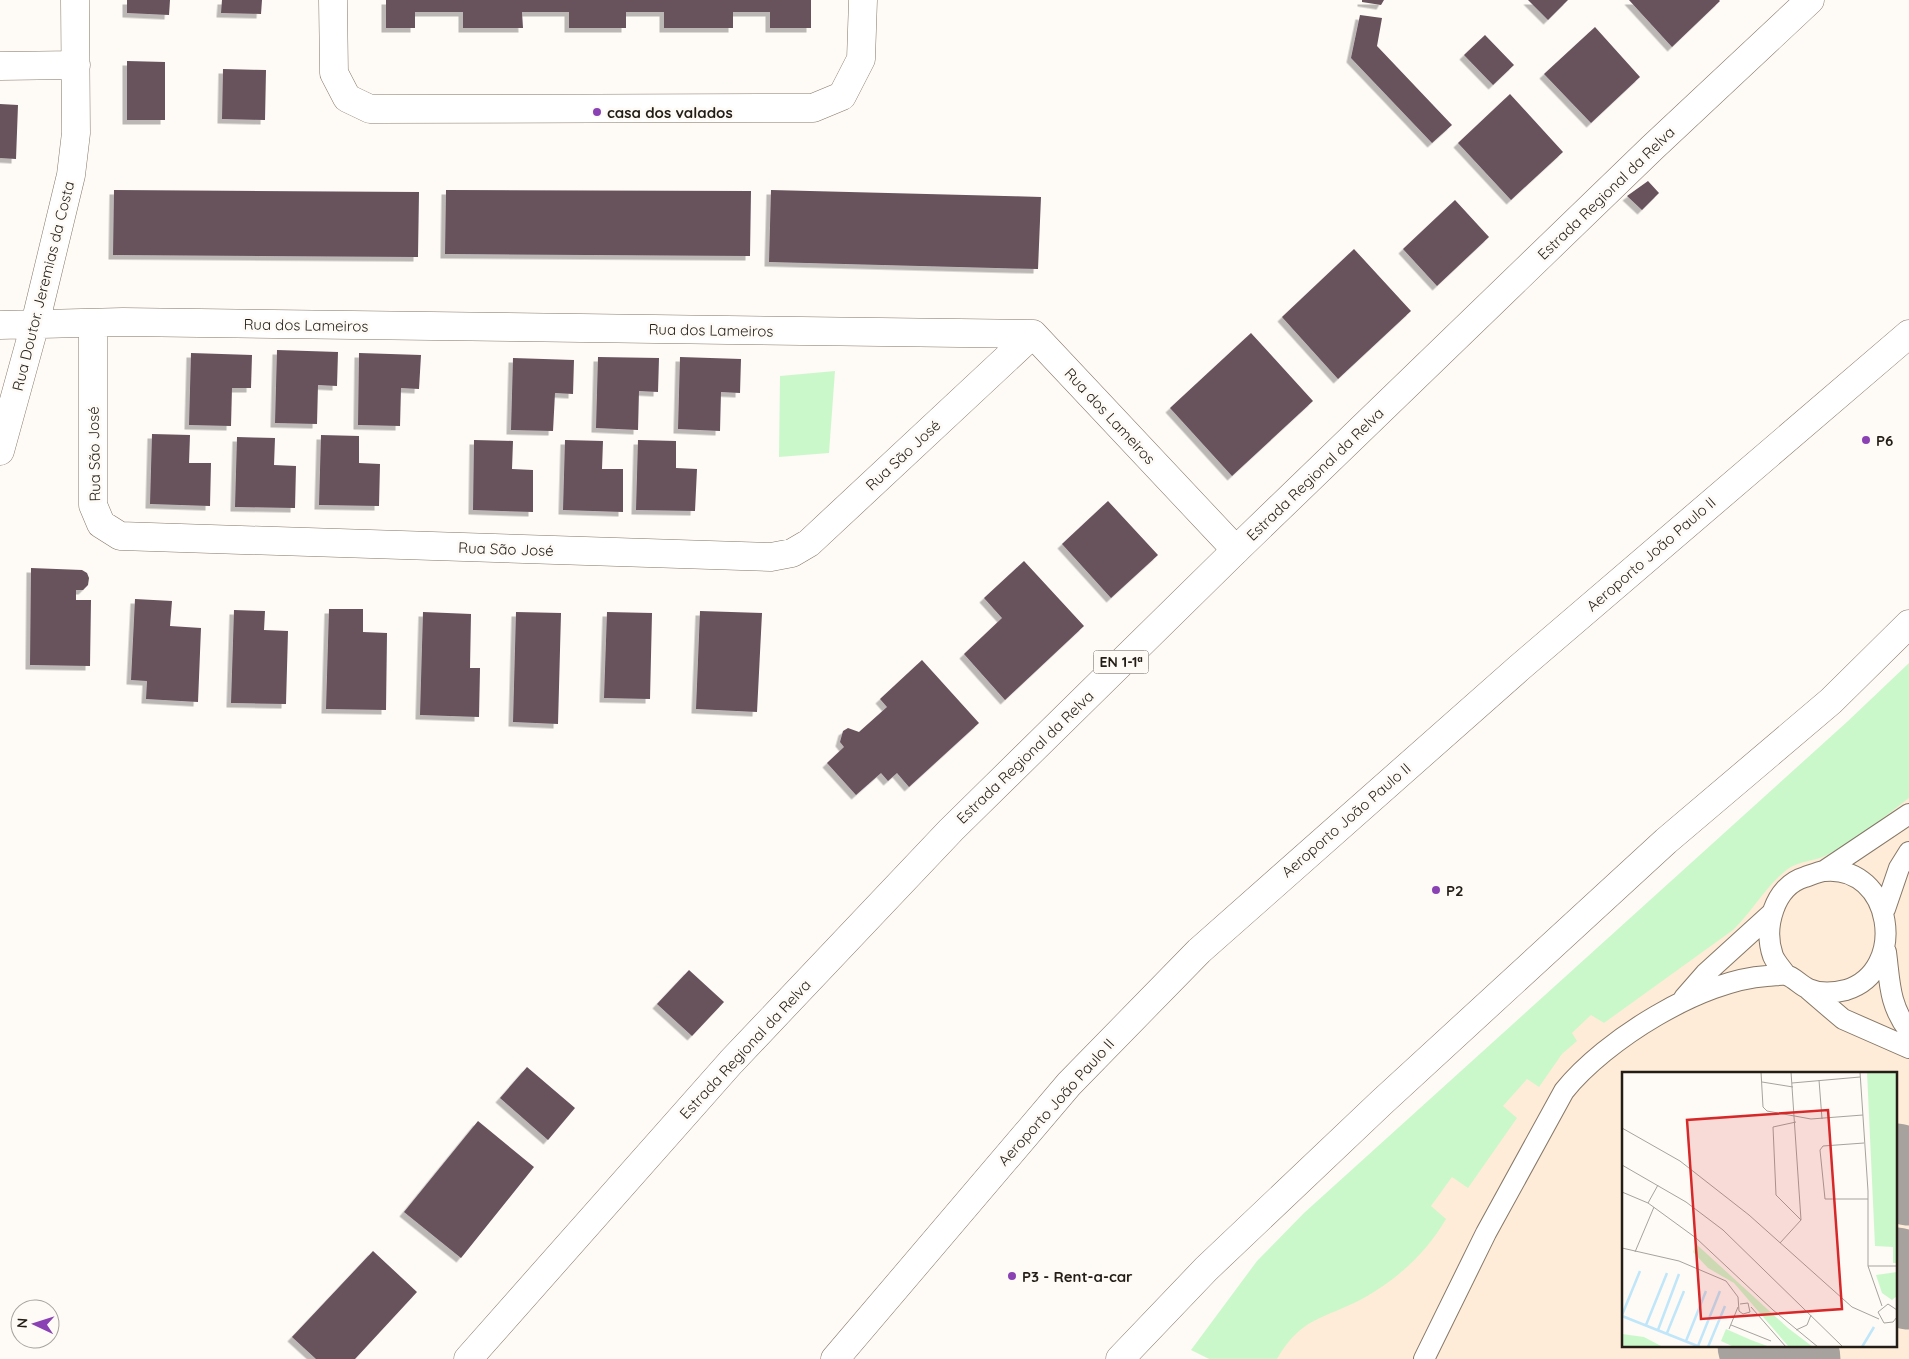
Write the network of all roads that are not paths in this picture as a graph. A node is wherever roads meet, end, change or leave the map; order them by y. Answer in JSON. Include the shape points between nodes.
{"nodes":[{"id":1,"x":75,"y":0,"type":"edge"},
{"id":2,"x":334,"y":0,"type":"edge"},
{"id":3,"x":863,"y":0,"type":"edge"},
{"id":4,"x":1810,"y":0,"type":"edge"},
{"id":5,"x":76,"y":65,"type":"junction"},
{"id":6,"x":0,"y":66,"type":"edge"},
{"id":7,"x":93,"y":323,"type":"junction"},
{"id":8,"x":0,"y":324,"type":"edge"},
{"id":9,"x":35,"y":324,"type":"junction"},
{"id":10,"x":1033,"y":334,"type":"junction"},
{"id":11,"x":1909,"y":334,"type":"edge"},
{"id":12,"x":0,"y":450,"type":"edge"},
{"id":13,"x":1236,"y":550,"type":"junction"},
{"id":14,"x":1909,"y":624,"type":"edge"},
{"id":15,"x":1909,"y":814,"type":"edge"},
{"id":16,"x":1909,"y":852,"type":"edge"},
{"id":17,"x":1824,"y":871,"type":"junction"},
{"id":18,"x":1885,"y":909,"type":"junction"},
{"id":19,"x":1772,"y":914,"type":"junction"},
{"id":20,"x":1886,"y":952,"type":"junction"},
{"id":21,"x":1786,"y":975,"type":"junction"},
{"id":22,"x":1810,"y":990,"type":"junction"},
{"id":23,"x":1679,"y":1003,"type":"junction"},
{"id":24,"x":1909,"y":1031,"type":"edge"},
{"id":25,"x":1909,"y":1048,"type":"edge"},
{"id":26,"x":468,"y":1359,"type":"edge"},
{"id":27,"x":835,"y":1359,"type":"edge"},
{"id":28,"x":1120,"y":1359,"type":"edge"},
{"id":29,"x":1424,"y":1359,"type":"edge"}],
"edges":[{"from":1,"to":5,"type":"main road","name":"Rua Doutor. Jeremias da Costa"},
{"from":2,"to":3,"type":"main road","via":[[334,73],[347,98],[370,109],[813,108],[842,96],[860,59]]},
{"from":4,"to":13,"type":"main road","name":"Estrada Regional da Relva","number":"EN 1-1ª"},
{"from":5,"to":6,"type":"main road"},
{"from":5,"to":9,"type":"main road","name":"Rua Doutor. Jeremias da Costa","via":[[76,133],[71,175]]},
{"from":7,"to":9,"type":"main road","name":"Rua dos Lameiros"},
{"from":7,"to":10,"type":"main road","name":"Rua dos Lameiros"},
{"from":7,"to":10,"type":"main road","name":"Rua São José","via":[[93,505],[101,524],[120,536],[771,557],[792,553],[808,543]]},
{"from":8,"to":9,"type":"main road","name":"Rua dos Lameiros"},
{"from":9,"to":12,"type":"main road","name":"Rua Doutor. Jeremias da Costa"},
{"from":10,"to":13,"type":"main road","name":"Rua dos Lameiros"},
{"from":11,"to":27,"type":"main road","name":"Aeroporto João Paulo II","via":[[1533,655],[1199,951],[1069,1084]]},
{"from":13,"to":26,"type":"main road","name":"Estrada Regional da Relva","number":"EN 1-1ª","via":[[951,830],[731,1062]]},
{"from":14,"to":28,"type":"main road","via":[[1831,701],[1666,841],[1382,1102],[1206,1269]]},
{"from":15,"to":17,"type":"lane"},
{"from":16,"to":18,"type":"lane","via":[[1899,868]]},
{"from":17,"to":18,"type":"lane","via":[[1849,875],[1871,888]]},
{"from":17,"to":19,"type":"lane","via":[[1802,878],[1783,893]]},
{"from":18,"to":20,"type":"lane","via":[[1890,930]]},
{"from":19,"to":21,"type":"lane","via":[[1769,935],[1774,957]]},
{"from":19,"to":23,"type":"lane","via":[[1705,974]]},
{"from":20,"to":22,"type":"lane","via":[[1874,972],[1856,987],[1833,993]]},
{"from":20,"to":24,"type":"lane","via":[[1891,997],[1898,1016]]},
{"from":21,"to":22,"type":"lane"},
{"from":21,"to":23,"type":"lane","via":[[1751,977],[1720,985]]},
{"from":22,"to":25,"type":"lane","via":[[1843,1019]]},
{"from":23,"to":29,"type":"lane","via":[[1602,1052],[1579,1072],[1564,1091],[1486,1233]]}]}
